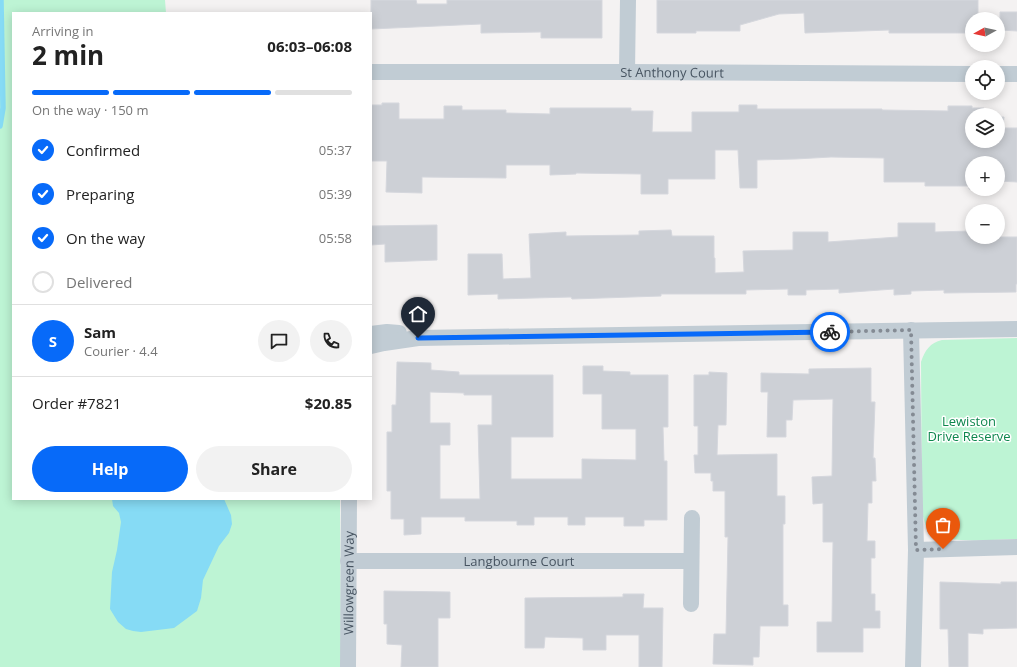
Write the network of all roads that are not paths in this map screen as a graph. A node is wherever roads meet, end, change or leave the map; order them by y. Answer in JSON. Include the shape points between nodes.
{"nodes":[{"id":1,"x":628,"y":0,"type":"edge"},
{"id":2,"x":372,"y":72,"type":"edge"},
{"id":3,"x":627,"y":72,"type":"junction"},
{"id":4,"x":965,"y":74,"type":"edge"},
{"id":5,"x":1005,"y":74,"type":"edge"},
{"id":6,"x":1017,"y":74,"type":"edge"},
{"id":7,"x":1017,"y":329,"type":"edge"},
{"id":8,"x":911,"y":330,"type":"junction"},
{"id":9,"x":372,"y":334,"type":"edge"},
{"id":10,"x":418,"y":338,"type":"junction"},
{"id":11,"x":372,"y":346,"type":"edge"},
{"id":12,"x":349,"y":500,"type":"edge"},
{"id":13,"x":692,"y":518,"type":"dead end"},
{"id":14,"x":1017,"y":547,"type":"edge"},
{"id":15,"x":916,"y":550,"type":"junction"},
{"id":16,"x":690,"y":560,"type":"junction"},
{"id":17,"x":348,"y":561,"type":"junction"},
{"id":18,"x":691,"y":604,"type":"dead end"},
{"id":19,"x":348,"y":667,"type":"edge"},
{"id":20,"x":913,"y":667,"type":"edge"}],
"edges":[{"from":1,"to":3,"type":"street"},
{"from":2,"to":3,"type":"street","name":"St Anthony Court"},
{"from":3,"to":4,"type":"street","name":"St Anthony Court"},
{"from":5,"to":6,"type":"street"},
{"from":7,"to":8,"type":"street"},
{"from":8,"to":10,"type":"street"},
{"from":8,"to":15,"type":"street"},
{"from":9,"to":10,"type":"street","via":[[396,333]]},
{"from":10,"to":11,"type":"street"},
{"from":12,"to":17,"type":"street","name":"Willowgreen Way"},
{"from":13,"to":16,"type":"street"},
{"from":14,"to":15,"type":"street"},
{"from":15,"to":20,"type":"street"},
{"from":16,"to":17,"type":"street","name":"Langbourne Court"},
{"from":16,"to":18,"type":"street"},
{"from":17,"to":19,"type":"street","name":"Willowgreen Way"}]}
